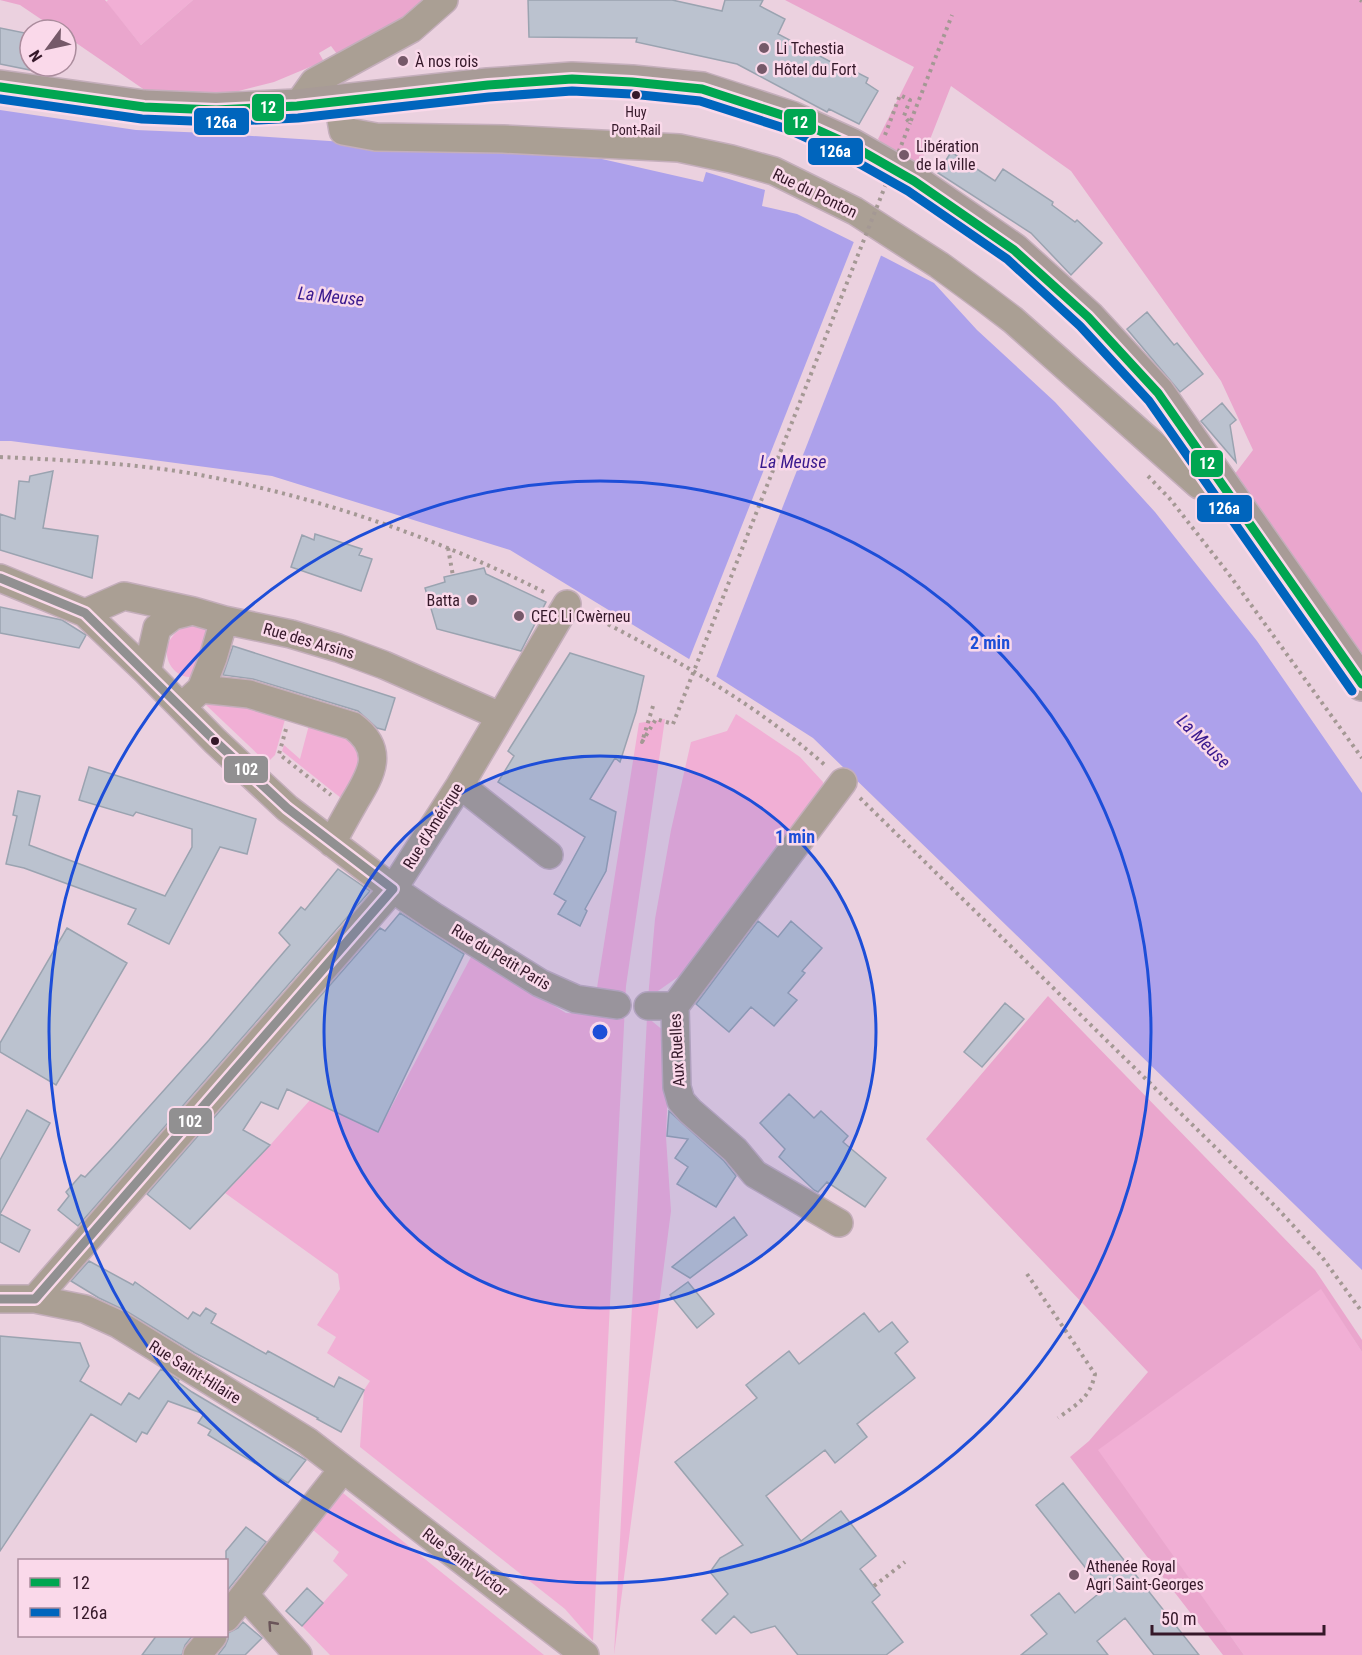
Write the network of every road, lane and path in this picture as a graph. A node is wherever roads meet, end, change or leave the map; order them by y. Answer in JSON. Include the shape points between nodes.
{"nodes":[{"id":1,"x":444,"y":0,"type":"edge"},
{"id":2,"x":952,"y":15,"type":"dead end"},
{"id":3,"x":0,"y":87,"type":"edge"},
{"id":4,"x":338,"y":102,"type":"junction"},
{"id":5,"x":297,"y":106,"type":"junction"},
{"id":6,"x":910,"y":123,"type":"junction"},
{"id":7,"x":877,"y":133,"type":"dead end"},
{"id":8,"x":0,"y":457,"type":"edge"},
{"id":9,"x":1146,"y":473,"type":"dead end"},
{"id":10,"x":1225,"y":489,"type":"junction"},
{"id":11,"x":448,"y":548,"type":"junction"},
{"id":12,"x":453,"y":576,"type":"dead end"},
{"id":13,"x":0,"y":578,"type":"edge"},
{"id":14,"x":567,"y":604,"type":"junction"},
{"id":15,"x":193,"y":611,"type":"junction"},
{"id":16,"x":85,"y":613,"type":"junction"},
{"id":17,"x":224,"y":620,"type":"junction"},
{"id":18,"x":147,"y":672,"type":"junction"},
{"id":19,"x":1362,"y":684,"type":"edge"},
{"id":20,"x":192,"y":698,"type":"junction"},
{"id":21,"x":653,"y":706,"type":"dead end"},
{"id":22,"x":292,"y":707,"type":"junction"},
{"id":23,"x":500,"y":716,"type":"junction"},
{"id":24,"x":1362,"y":758,"type":"edge"},
{"id":25,"x":843,"y":782,"type":"junction"},
{"id":26,"x":460,"y":785,"type":"junction"},
{"id":27,"x":350,"y":810,"type":"junction"},
{"id":28,"x":332,"y":843,"type":"junction"},
{"id":29,"x":549,"y":855,"type":"dead end"},
{"id":30,"x":393,"y":889,"type":"junction"},
{"id":31,"x":617,"y":1005,"type":"dead end"},
{"id":32,"x":648,"y":1006,"type":"dead end"},
{"id":33,"x":675,"y":1006,"type":"junction"},
{"id":34,"x":839,"y":1223,"type":"dead end"},
{"id":35,"x":1028,"y":1274,"type":"dead end"},
{"id":36,"x":0,"y":1299,"type":"edge"},
{"id":37,"x":35,"y":1299,"type":"junction"},
{"id":38,"x":1362,"y":1312,"type":"edge"},
{"id":39,"x":1058,"y":1418,"type":"dead end"},
{"id":40,"x":344,"y":1469,"type":"junction"},
{"id":41,"x":904,"y":1562,"type":"dead end"},
{"id":42,"x":874,"y":1586,"type":"dead end"},
{"id":43,"x":245,"y":1595,"type":"junction"},
{"id":44,"x":228,"y":1616,"type":"edge"},
{"id":45,"x":211,"y":1637,"type":"edge"},
{"id":46,"x":197,"y":1655,"type":"edge"},
{"id":47,"x":298,"y":1655,"type":"edge"},
{"id":48,"x":585,"y":1655,"type":"edge"}],
"edges":[{"from":1,"to":5,"type":"street","via":[[411,29],[314,82]]},
{"from":2,"to":6,"type":"path"},
{"from":3,"to":5,"type":"main road","via":[[144,107],[216,110]]},
{"from":4,"to":5,"type":"main road"},
{"from":4,"to":10,"type":"street","name":"Rue du Ponton","via":[[343,131],[376,137],[679,148],[774,171],[855,211],[939,265],[1012,320],[1199,485]]},
{"from":4,"to":10,"type":"main road","via":[[572,79],[702,89],[791,118],[851,145],[914,181],[1014,250],[1125,355],[1158,393]]},
{"from":6,"to":7,"type":"path","via":[[904,116],[910,100],[900,95],[885,136]]},
{"from":6,"to":21,"type":"path","bridge":true,"via":[[673,724],[656,719],[642,742]]},
{"from":8,"to":11,"type":"path","via":[[194,474],[276,491]]},
{"from":9,"to":24,"type":"path","via":[[1228,573]]},
{"from":10,"to":19,"type":"main road"},
{"from":11,"to":12,"type":"path"},
{"from":11,"to":14,"type":"path","via":[[502,570]]},
{"from":13,"to":16,"type":"street"},
{"from":14,"to":23,"type":"street","name":"Rue d'Amérique"},
{"from":14,"to":25,"type":"path","via":[[713,683],[793,737]]},
{"from":15,"to":16,"type":"street","name":"Rue des Arsins","via":[[124,596]]},
{"from":15,"to":17,"type":"street","name":"Rue des Arsins"},
{"from":15,"to":18,"type":"street","via":[[173,616],[157,628]]},
{"from":16,"to":18,"type":"street","name":"Rue du Petit Paris"},
{"from":17,"to":20,"type":"street","via":[[213,658]]},
{"from":17,"to":23,"type":"street","name":"Rue des Arsins","via":[[338,648]]},
{"from":18,"to":20,"type":"street","name":"Rue du Petit Paris"},
{"from":20,"to":22,"type":"street","via":[[249,694]]},
{"from":20,"to":28,"type":"street","name":"Rue du Petit Paris","via":[[214,741]]},
{"from":22,"to":27,"type":"path","via":[[279,754]]},
{"from":22,"to":27,"type":"street","via":[[353,726],[369,744],[372,767]]},
{"from":23,"to":26,"type":"street","name":"Rue d'Amérique"},
{"from":25,"to":33,"type":"street","name":"Aux Ruelles"},
{"from":25,"to":38,"type":"path","via":[[1276,1208],[1322,1257]]},
{"from":26,"to":29,"type":"street"},
{"from":26,"to":30,"type":"street","name":"Rue d'Amérique"},
{"from":27,"to":28,"type":"street"},
{"from":28,"to":30,"type":"street","name":"Rue du Petit Paris"},
{"from":30,"to":31,"type":"street","name":"Rue du Petit Paris","via":[[540,983],[576,999]]},
{"from":30,"to":37,"type":"street","name":"Rue d'Amérique"},
{"from":32,"to":33,"type":"street"},
{"from":33,"to":34,"type":"street","name":"Aux Ruelles","via":[[677,1087],[681,1101],[735,1150],[755,1174]]},
{"from":35,"to":39,"type":"path","via":[[1095,1374],[1083,1399]]},
{"from":36,"to":37,"type":"street","name":"Rue Saint-Hilaire"},
{"from":37,"to":40,"type":"street","name":"Rue Saint-Hilaire","via":[[85,1309],[118,1324],[307,1441]]},
{"from":40,"to":43,"type":"street"},
{"from":40,"to":48,"type":"street","name":"Rue Saint-Victor"},
{"from":41,"to":42,"type":"path"},
{"from":43,"to":44,"type":"street"},
{"from":47,"to":43,"type":"street","one_way":true},
{"from":45,"to":46,"type":"street"}]}
